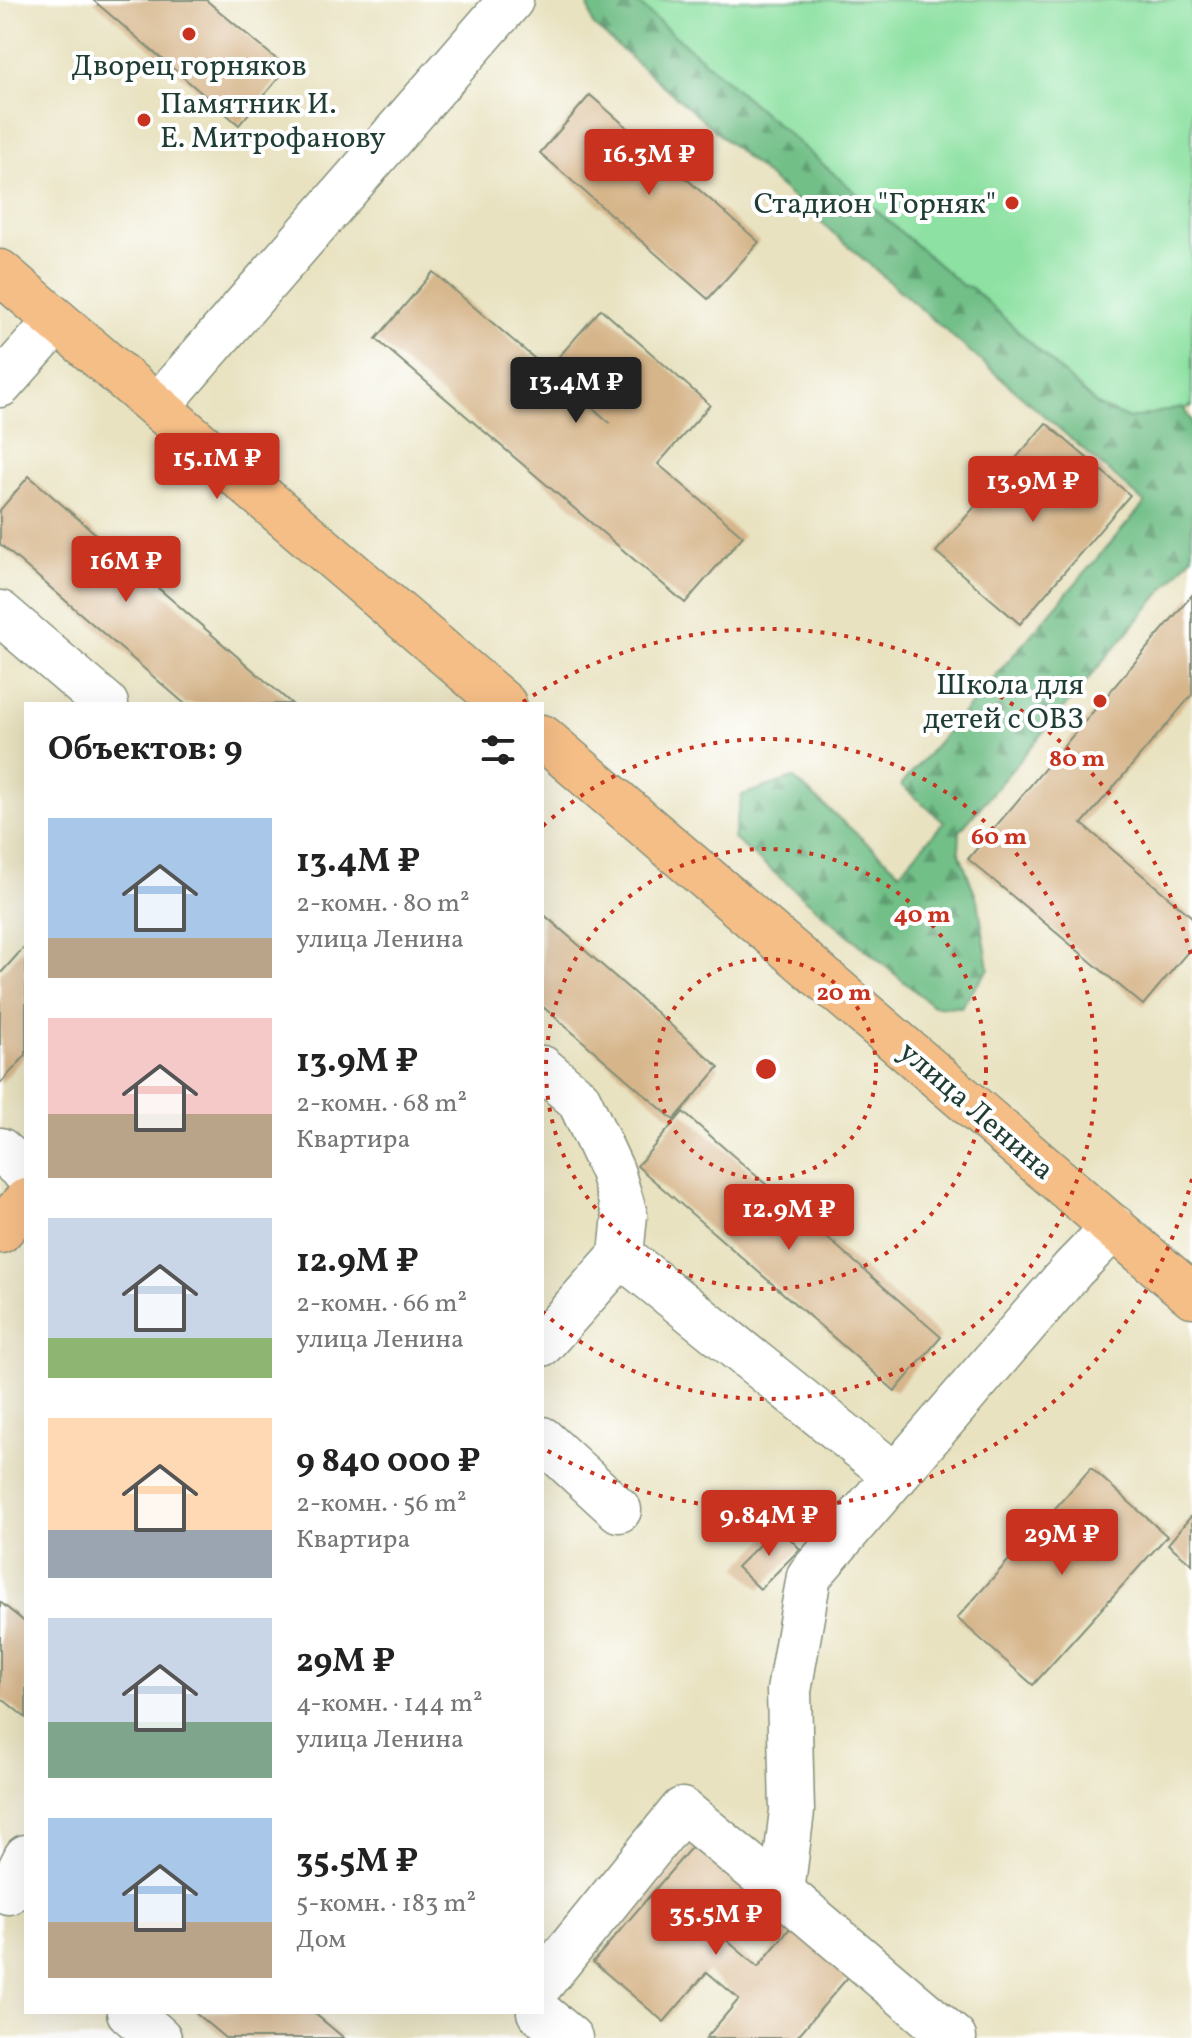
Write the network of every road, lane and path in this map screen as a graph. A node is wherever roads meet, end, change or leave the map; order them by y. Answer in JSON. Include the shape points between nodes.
{"nodes":[{"id":1,"x":511,"y":0,"type":"edge"},
{"id":2,"x":0,"y":272,"type":"edge"},
{"id":3,"x":57,"y":321,"type":"junction"},
{"id":4,"x":0,"y":385,"type":"edge"},
{"id":5,"x":158,"y":406,"type":"junction"},
{"id":6,"x":0,"y":613,"type":"edge"},
{"id":7,"x":479,"y":696,"type":"edge"},
{"id":8,"x":104,"y":702,"type":"edge"},
{"id":9,"x":544,"y":739,"type":"edge"},
{"id":10,"x":544,"y":1070,"type":"edge"},
{"id":11,"x":0,"y":1150,"type":"edge"},
{"id":12,"x":24,"y":1171,"type":"edge"},
{"id":13,"x":24,"y":1203,"type":"edge"},
{"id":14,"x":1114,"y":1227,"type":"junction"},
{"id":15,"x":0,"y":1231,"type":"edge"},
{"id":16,"x":621,"y":1255,"type":"junction"},
{"id":17,"x":1192,"y":1295,"type":"edge"},
{"id":18,"x":544,"y":1342,"type":"edge"},
{"id":19,"x":544,"y":1441,"type":"edge"},
{"id":20,"x":896,"y":1476,"type":"junction"},
{"id":21,"x":619,"y":1510,"type":"dead end"},
{"id":22,"x":782,"y":1892,"type":"junction"},
{"id":23,"x":544,"y":1981,"type":"edge"},
{"id":24,"x":131,"y":2014,"type":"edge"},
{"id":25,"x":541,"y":2014,"type":"edge"},
{"id":26,"x":159,"y":2038,"type":"edge"},
{"id":27,"x":570,"y":2038,"type":"edge"},
{"id":28,"x":954,"y":2038,"type":"edge"}],
"edges":[{"from":1,"to":5,"type":"lane"},
{"from":2,"to":3,"type":"main road"},
{"from":3,"to":4,"type":"lane"},
{"from":3,"to":5,"type":"main road"},
{"from":5,"to":7,"type":"main road"},
{"from":6,"to":8,"type":"lane"},
{"from":9,"to":14,"type":"main road","name":"улица Ленина"},
{"from":10,"to":16,"type":"lane","via":[[579,1100],[612,1171],[625,1215]]},
{"from":11,"to":12,"type":"lane"},
{"from":13,"to":15,"type":"main road"},
{"from":14,"to":17,"type":"main road","name":"улица Ленина"},
{"from":14,"to":20,"type":"lane"},
{"from":16,"to":18,"type":"lane"},
{"from":16,"to":20,"type":"lane"},
{"from":19,"to":21,"type":"lane"},
{"from":20,"to":22,"type":"lane","via":[[809,1576],[789,1691],[792,1811]]},
{"from":22,"to":23,"type":"lane","via":[[682,1810]]},
{"from":22,"to":28,"type":"lane"},
{"from":24,"to":26,"type":"lane"},
{"from":25,"to":27,"type":"lane"}]}
